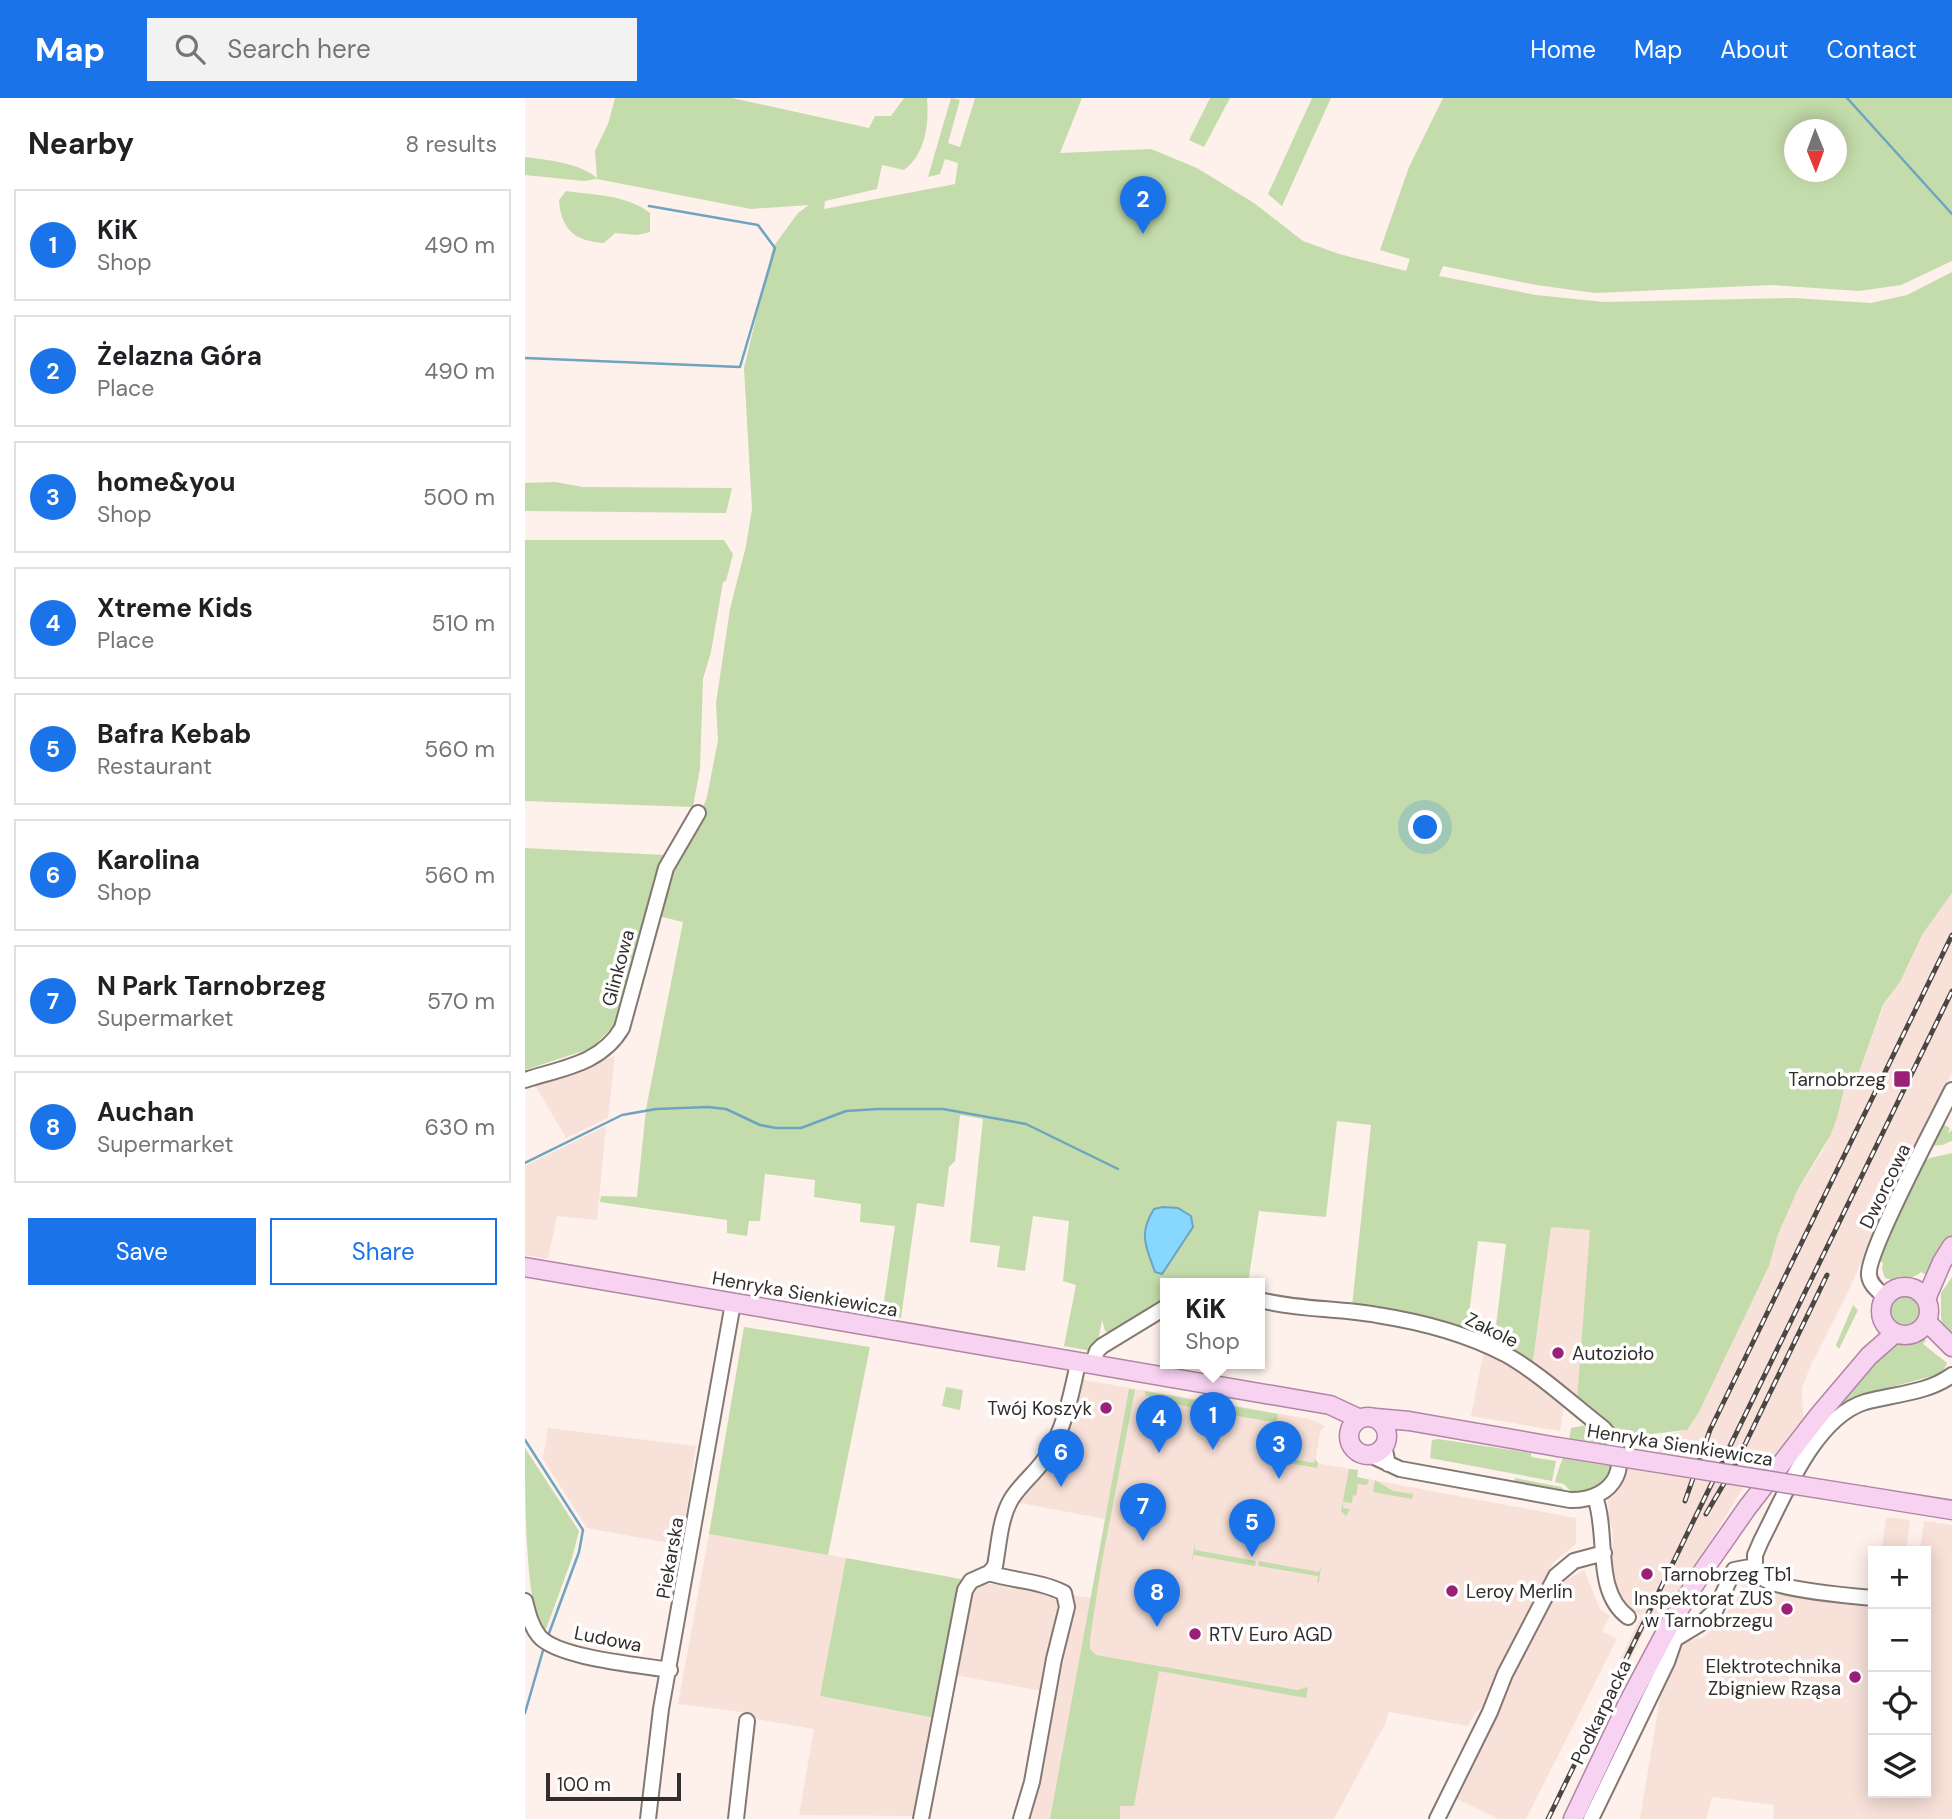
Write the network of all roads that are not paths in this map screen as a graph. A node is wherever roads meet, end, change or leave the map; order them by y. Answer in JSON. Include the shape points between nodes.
{"nodes":[{"id":1,"x":698,"y":813,"type":"dead end"},
{"id":2,"x":525,"y":1080,"type":"edge"},
{"id":3,"x":1952,"y":1090,"type":"edge"},
{"id":4,"x":1952,"y":1246,"type":"edge"},
{"id":5,"x":525,"y":1267,"type":"edge"},
{"id":6,"x":1920,"y":1293,"type":"junction"},
{"id":7,"x":1885,"y":1297,"type":"junction"},
{"id":8,"x":1265,"y":1301,"type":"edge"},
{"id":9,"x":733,"y":1303,"type":"junction"},
{"id":10,"x":1160,"y":1311,"type":"edge"},
{"id":11,"x":1924,"y":1326,"type":"junction"},
{"id":12,"x":1888,"y":1327,"type":"junction"},
{"id":13,"x":1951,"y":1347,"type":"edge"},
{"id":14,"x":1085,"y":1364,"type":"junction"},
{"id":15,"x":1952,"y":1375,"type":"edge"},
{"id":16,"x":1313,"y":1403,"type":"junction"},
{"id":17,"x":1368,"y":1418,"type":"junction"},
{"id":18,"x":1401,"y":1420,"type":"junction"},
{"id":19,"x":1349,"y":1435,"type":"junction"},
{"id":20,"x":1382,"y":1450,"type":"junction"},
{"id":21,"x":1595,"y":1497,"type":"junction"},
{"id":22,"x":1952,"y":1510,"type":"edge"},
{"id":23,"x":1604,"y":1553,"type":"junction"},
{"id":24,"x":1755,"y":1566,"type":"junction"},
{"id":25,"x":989,"y":1573,"type":"junction"},
{"id":26,"x":1868,"y":1597,"type":"edge"},
{"id":27,"x":525,"y":1601,"type":"edge"},
{"id":28,"x":1628,"y":1617,"type":"dead end"},
{"id":29,"x":670,"y":1670,"type":"junction"},
{"id":30,"x":747,"y":1721,"type":"dead end"},
{"id":31,"x":648,"y":1819,"type":"edge"},
{"id":32,"x":737,"y":1819,"type":"edge"},
{"id":33,"x":921,"y":1819,"type":"edge"},
{"id":34,"x":1021,"y":1819,"type":"edge"},
{"id":35,"x":1437,"y":1819,"type":"edge"},
{"id":36,"x":1573,"y":1819,"type":"edge"},
{"id":37,"x":1591,"y":1819,"type":"edge"}],
"edges":[{"from":1,"to":2,"type":"street","name":"Glinkowa","via":[[666,869],[617,1038],[591,1059]]},
{"from":3,"to":7,"type":"street","name":"Dworcowa","via":[[1871,1260],[1869,1277]]},
{"from":4,"to":6,"type":"main road"},
{"from":5,"to":9,"type":"main road","name":"Henryka Sienkiewicza"},
{"from":6,"to":7,"type":"main road","via":[[1896,1289]]},
{"from":6,"to":11,"type":"main road","via":[[1929,1311]]},
{"from":7,"to":12,"type":"main road","via":[[1880,1308]]},
{"from":8,"to":21,"type":"street","name":"Zakole","via":[[1413,1321],[1465,1336],[1507,1356],[1603,1428],[1615,1443],[1620,1462],[1617,1473],[1612,1485]]},
{"from":9,"to":14,"type":"main road","name":"Henryka Sienkiewicza"},
{"from":9,"to":29,"type":"street","name":"Piekarska"},
{"from":10,"to":14,"type":"street","via":[[1102,1346]]},
{"from":11,"to":12,"type":"main road","via":[[1909,1335]]},
{"from":11,"to":13,"type":"main road","via":[[1941,1344]]},
{"from":12,"to":36,"type":"main road","name":"Podkarpacka","via":[[1703,1571],[1627,1705]]},
{"from":14,"to":16,"type":"main road","name":"Henryka Sienkiewicza"},
{"from":14,"to":25,"type":"street","via":[[1054,1445],[1011,1498],[995,1566]]},
{"from":15,"to":24,"type":"street","via":[[1932,1386],[1862,1403],[1835,1419],[1813,1445],[1783,1499],[1755,1555]]},
{"from":16,"to":17,"type":"main road","name":"Henryka Sienkiewicza"},
{"from":16,"to":19,"type":"main road","name":"Henryka Sienkiewicza"},
{"from":17,"to":18,"type":"main road","name":"Henryka Sienkiewicza"},
{"from":17,"to":19,"type":"main road","via":[[1351,1427]]},
{"from":17,"to":20,"type":"main road","via":[[1382,1423]]},
{"from":18,"to":20,"type":"main road"},
{"from":18,"to":22,"type":"main road","name":"Henryka Sienkiewicza","bridge":true},
{"from":19,"to":20,"type":"main road","via":[[1355,1450]]},
{"from":20,"to":21,"type":"street","via":[[1400,1469],[1562,1499]]},
{"from":21,"to":23,"type":"street"},
{"from":23,"to":28,"type":"street","via":[[1610,1597]]},
{"from":23,"to":35,"type":"street","via":[[1574,1561],[1556,1576]]},
{"from":24,"to":26,"type":"street","via":[[1767,1581]]},
{"from":24,"to":37,"type":"street","via":[[1734,1570],[1715,1611],[1675,1639]]},
{"from":25,"to":33,"type":"street","via":[[971,1581],[965,1590]]},
{"from":25,"to":34,"type":"street","via":[[1050,1586],[1064,1594],[1067,1606]]},
{"from":27,"to":29,"type":"street","name":"Ludowa","via":[[532,1625],[556,1648]]},
{"from":29,"to":31,"type":"street","name":"Piekarska"},
{"from":30,"to":32,"type":"street"}]}
